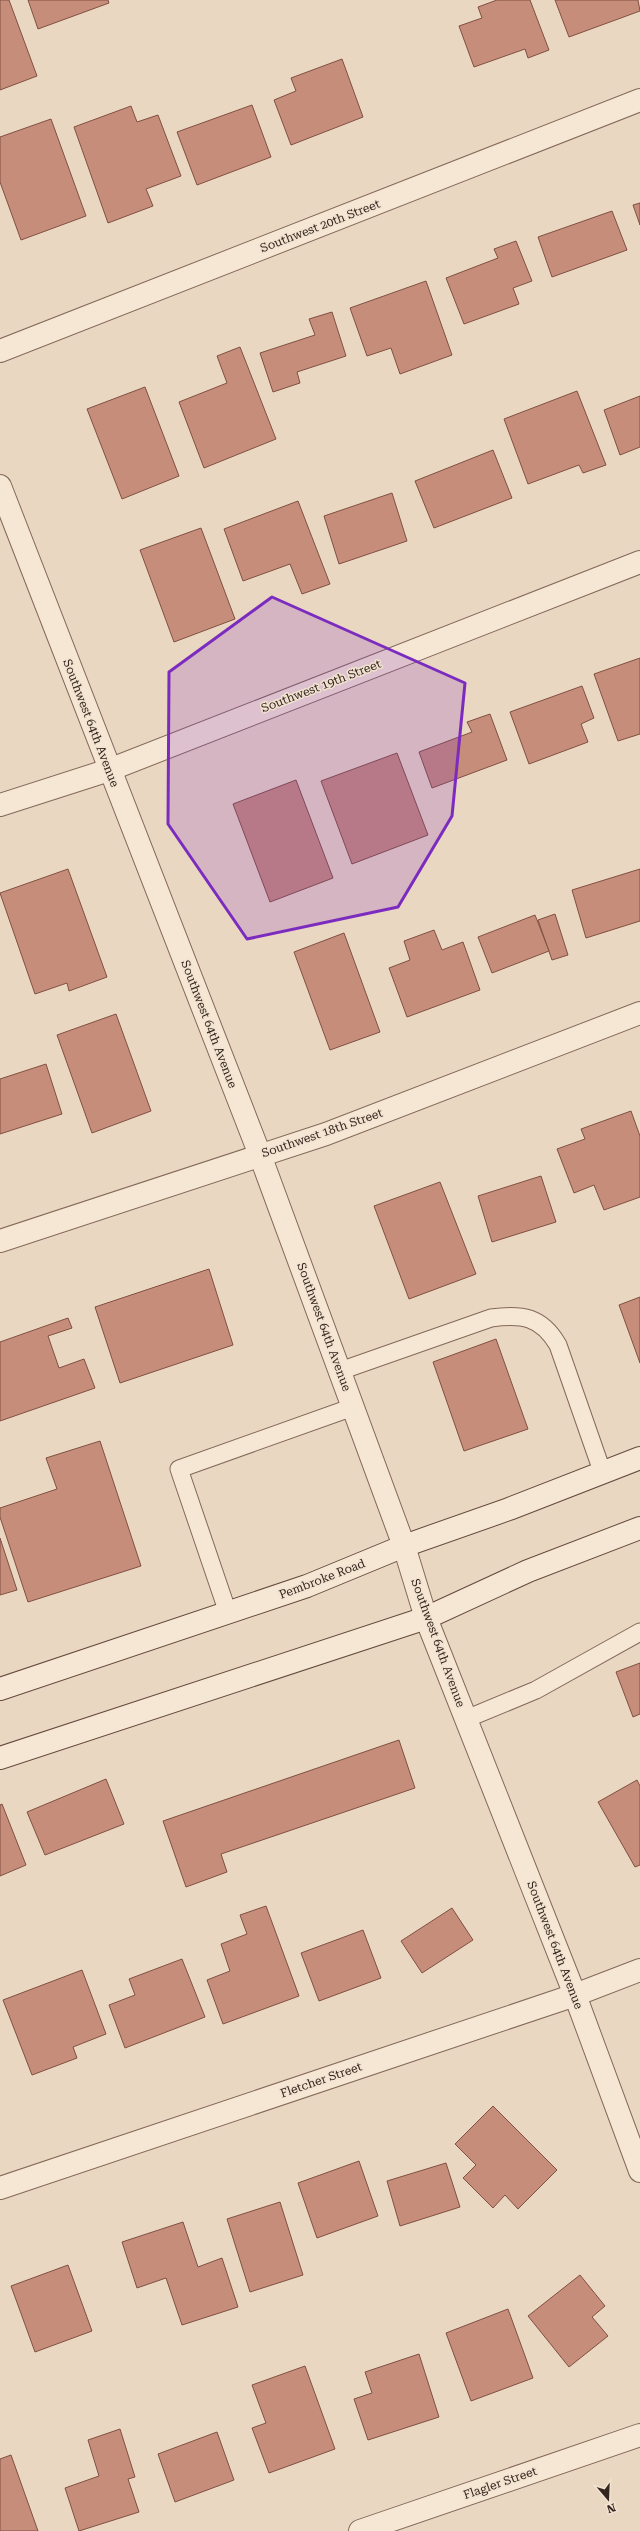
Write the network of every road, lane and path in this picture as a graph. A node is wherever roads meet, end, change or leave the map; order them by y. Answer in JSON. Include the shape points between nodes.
{"nodes":[{"id":1,"x":640,"y":100,"type":"edge"},
{"id":2,"x":0,"y":351,"type":"edge"},
{"id":3,"x":0,"y":486,"type":"edge"},
{"id":4,"x":640,"y":562,"type":"edge"},
{"id":5,"x":109,"y":770,"type":"junction"},
{"id":6,"x":0,"y":805,"type":"edge"},
{"id":7,"x":640,"y":1014,"type":"edge"},
{"id":8,"x":260,"y":1155,"type":"junction"},
{"id":9,"x":0,"y":1241,"type":"edge"},
{"id":10,"x":340,"y":1371,"type":"junction"},
{"id":11,"x":353,"y":1407,"type":"junction"},
{"id":12,"x":640,"y":1458,"type":"edge"},
{"id":13,"x":603,"y":1474,"type":"junction"},
{"id":14,"x":638,"y":1533,"type":"edge"},
{"id":15,"x":404,"y":1546,"type":"junction"},
{"id":16,"x":228,"y":1613,"type":"junction"},
{"id":17,"x":426,"y":1618,"type":"junction"},
{"id":18,"x":640,"y":1632,"type":"edge"},
{"id":19,"x":0,"y":1689,"type":"edge"},
{"id":20,"x":466,"y":1719,"type":"junction"},
{"id":21,"x":0,"y":1758,"type":"edge"},
{"id":22,"x":640,"y":1970,"type":"edge"},
{"id":23,"x":575,"y":1995,"type":"junction"},
{"id":24,"x":640,"y":2170,"type":"edge"},
{"id":25,"x":0,"y":2188,"type":"edge"},
{"id":26,"x":640,"y":2435,"type":"edge"},
{"id":27,"x":360,"y":2531,"type":"edge"}],
"edges":[{"from":1,"to":2,"type":"street","name":"Southwest 20th Street"},
{"from":3,"to":5,"type":"street","name":"Southwest 64th Avenue"},
{"from":4,"to":5,"type":"street","name":"Southwest 19th Street"},
{"from":5,"to":6,"type":"street","name":"Southwest 19th Street"},
{"from":5,"to":8,"type":"street","name":"Southwest 64th Avenue"},
{"from":7,"to":8,"type":"street","name":"Southwest 18th Street","via":[[326,1134]]},
{"from":8,"to":9,"type":"street","name":"Southwest 18th Street"},
{"from":8,"to":10,"type":"street","name":"Southwest 64th Avenue"},
{"from":10,"to":11,"type":"street","name":"Southwest 64th Avenue"},
{"from":10,"to":13,"type":"lane","via":[[491,1318],[511,1316],[537,1322],[546,1328],[558,1345]]},
{"from":11,"to":15,"type":"street","name":"Southwest 64th Avenue"},
{"from":11,"to":16,"type":"lane","via":[[179,1469]]},
{"from":12,"to":13,"type":"street","name":"Pembroke Road"},
{"from":13,"to":15,"type":"street","name":"Pembroke Road"},
{"from":14,"to":17,"type":"street","via":[[528,1571]]},
{"from":15,"to":16,"type":"street","name":"Pembroke Road","via":[[307,1586]]},
{"from":15,"to":17,"type":"street","name":"Southwest 64th Avenue"},
{"from":16,"to":19,"type":"street","name":"Pembroke Road"},
{"from":17,"to":20,"type":"street","name":"Southwest 64th Avenue"},
{"from":17,"to":21,"type":"street"},
{"from":18,"to":20,"type":"lane","via":[[536,1690]]},
{"from":20,"to":23,"type":"street","name":"Southwest 64th Avenue"},
{"from":22,"to":23,"type":"street","name":"Fletcher Street"},
{"from":23,"to":24,"type":"street","name":"Southwest 64th Avenue"},
{"from":23,"to":25,"type":"street","name":"Fletcher Street"},
{"from":26,"to":27,"type":"street","name":"Flagler Street"}]}
